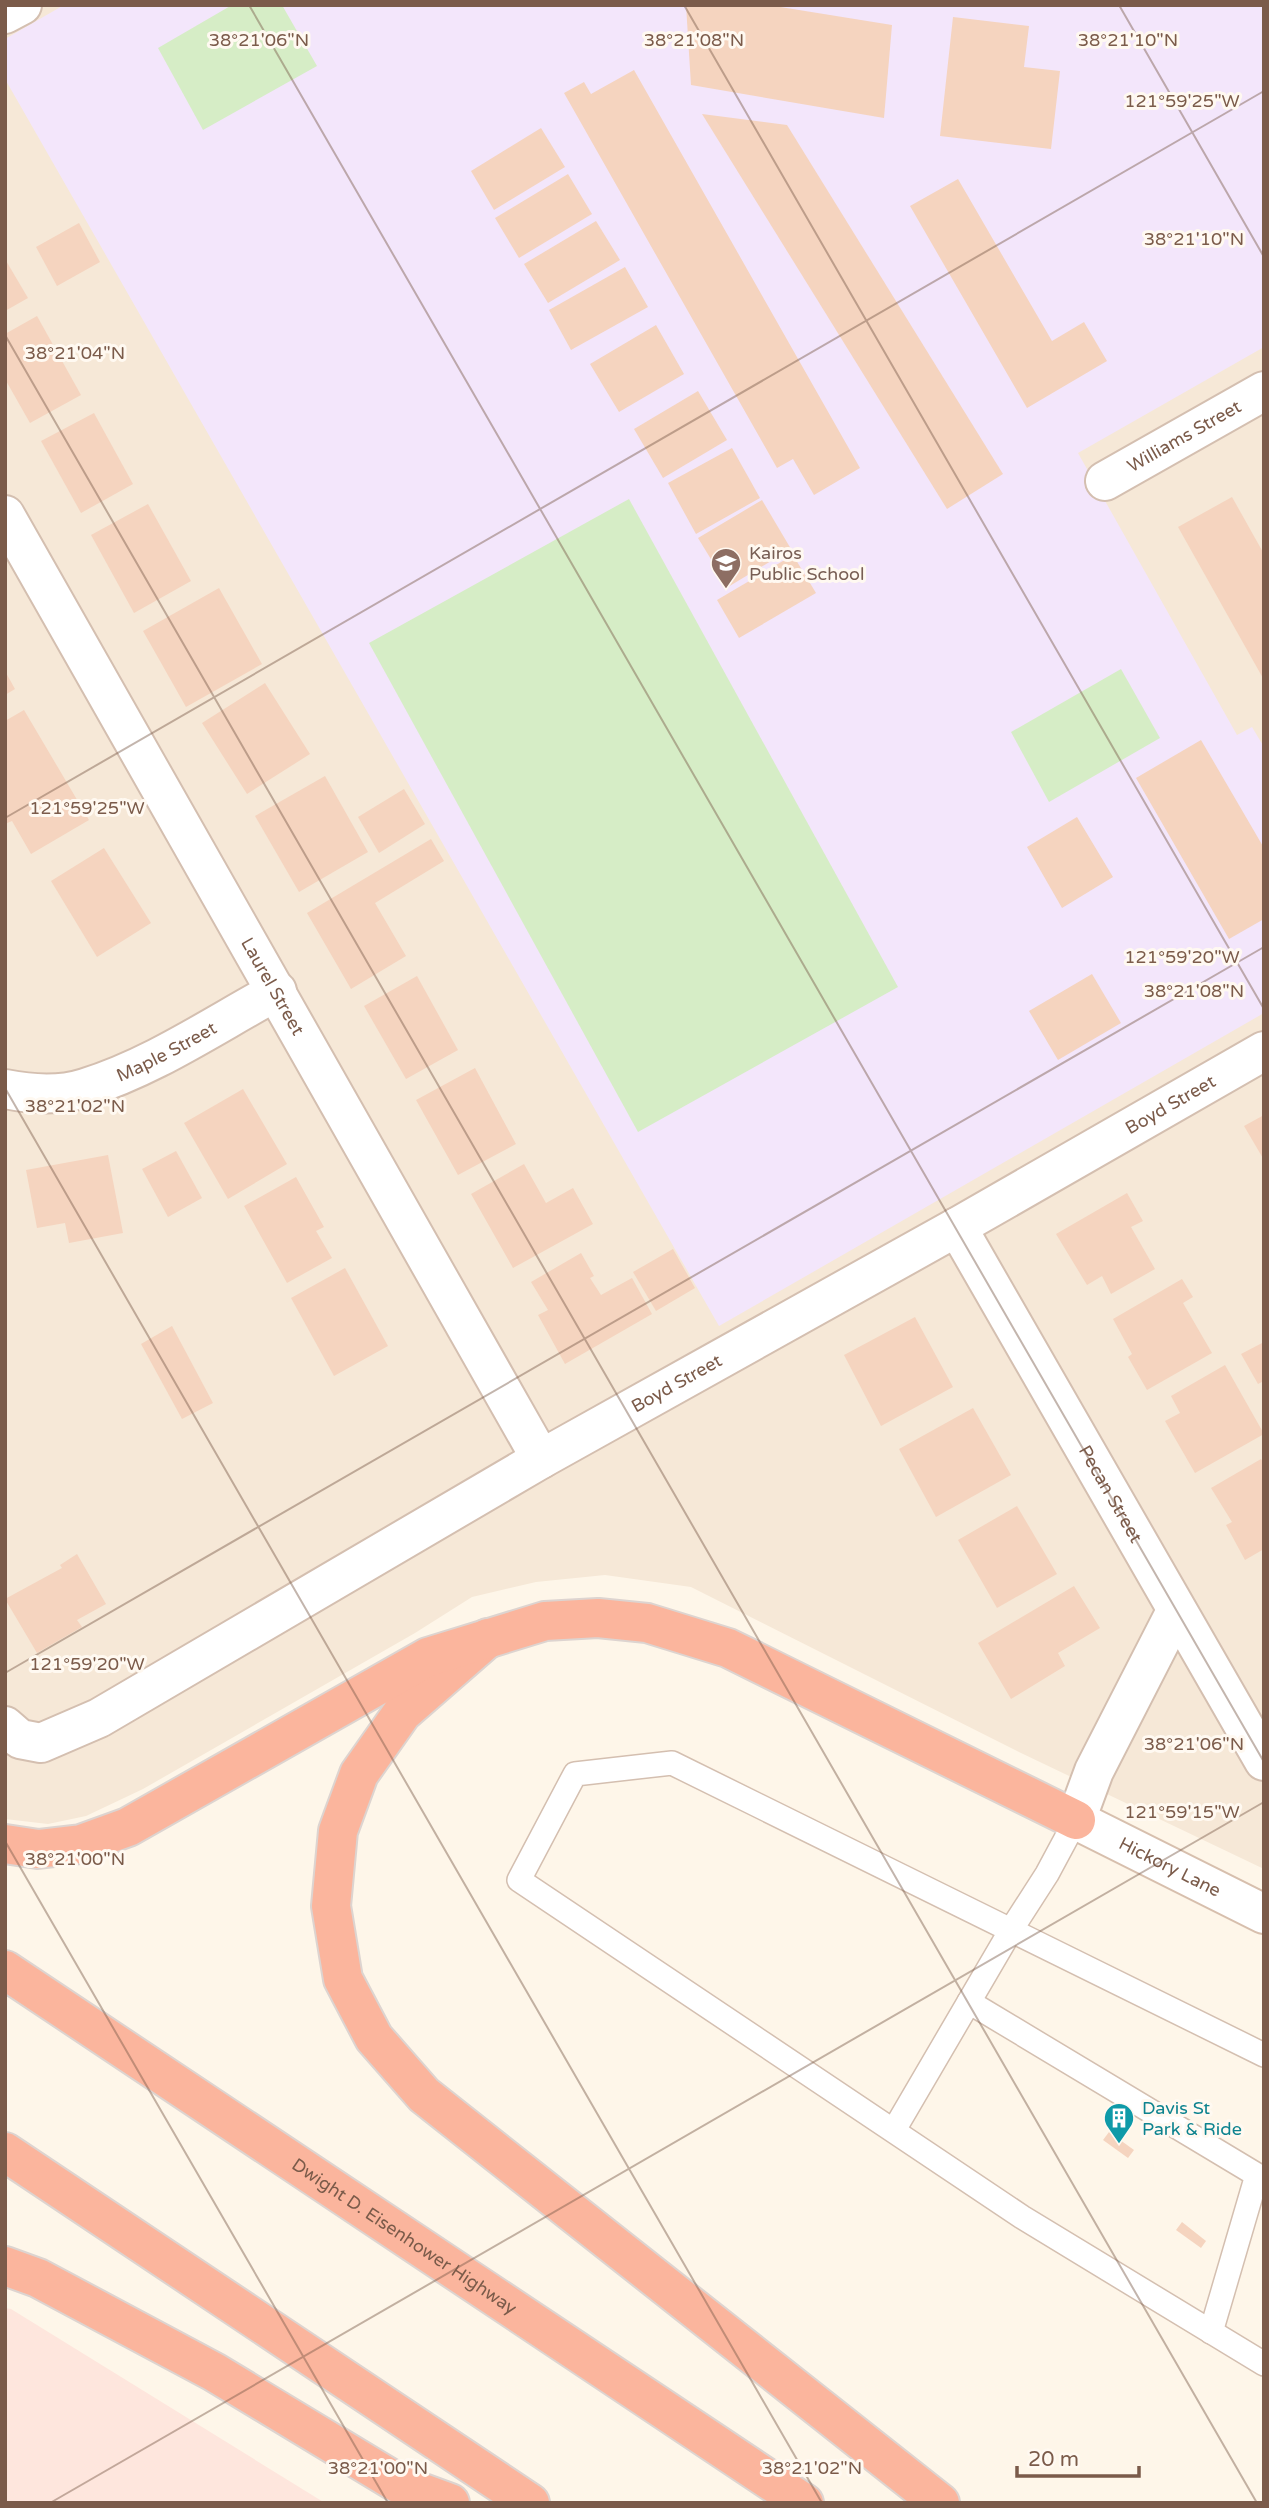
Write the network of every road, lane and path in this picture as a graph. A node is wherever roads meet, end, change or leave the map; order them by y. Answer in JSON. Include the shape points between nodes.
{"nodes":[{"id":1,"x":22,"y":5,"type":"edge"},
{"id":2,"x":5,"y":14,"type":"edge"},
{"id":3,"x":1264,"y":391,"type":"edge"},
{"id":4,"x":1105,"y":481,"type":"dead end"},
{"id":5,"x":5,"y":515,"type":"edge"},
{"id":6,"x":277,"y":991,"type":"junction"},
{"id":7,"x":1264,"y":1051,"type":"edge"},
{"id":8,"x":5,"y":1089,"type":"edge"},
{"id":9,"x":957,"y":1227,"type":"junction"},
{"id":10,"x":541,"y":1459,"type":"junction"},
{"id":11,"x":1176,"y":1611,"type":"junction"},
{"id":12,"x":488,"y":1638,"type":"junction"},
{"id":13,"x":5,"y":1726,"type":"edge"},
{"id":14,"x":1264,"y":1761,"type":"edge"},
{"id":15,"x":1076,"y":1819,"type":"junction"},
{"id":16,"x":5,"y":1844,"type":"edge"},
{"id":17,"x":1264,"y":1914,"type":"edge"},
{"id":18,"x":1011,"y":1930,"type":"junction"},
{"id":19,"x":5,"y":1970,"type":"edge"},
{"id":20,"x":969,"y":2002,"type":"junction"},
{"id":21,"x":1264,"y":2055,"type":"edge"},
{"id":22,"x":894,"y":2130,"type":"junction"},
{"id":23,"x":5,"y":2152,"type":"edge"},
{"id":24,"x":5,"y":2266,"type":"edge"},
{"id":25,"x":1211,"y":2332,"type":"junction"},
{"id":26,"x":1264,"y":2364,"type":"edge"},
{"id":27,"x":450,"y":2503,"type":"edge"},
{"id":28,"x":530,"y":2503,"type":"edge"},
{"id":29,"x":804,"y":2503,"type":"edge"},
{"id":30,"x":940,"y":2503,"type":"edge"}],
"edges":[{"from":1,"to":2,"type":"street"},
{"from":3,"to":4,"type":"street","name":"Williams Street"},
{"from":5,"to":6,"type":"street","name":"Laurel Street"},
{"from":6,"to":8,"type":"street","name":"Maple Street","via":[[146,1064],[83,1089],[31,1094]]},
{"from":6,"to":10,"type":"street","name":"Laurel Street"},
{"from":7,"to":9,"type":"street","name":"Boyd Street"},
{"from":9,"to":10,"type":"street","name":"Boyd Street"},
{"from":9,"to":11,"type":"street","name":"Pecan Street"},
{"from":10,"to":13,"type":"street","name":"Boyd Street","via":[[92,1721],[41,1743],[20,1739]]},
{"from":11,"to":14,"type":"street","name":"Pecan Street"},
{"from":11,"to":15,"type":"street","via":[[1091,1777]]},
{"from":12,"to":15,"type":"highway","via":[[545,1621],[598,1618],[647,1623],[728,1648]]},
{"from":12,"to":16,"type":"highway","via":[[428,1657],[128,1827],[81,1844],[38,1849]]},
{"from":12,"to":30,"type":"highway","via":[[402,1713],[359,1774],[338,1831],[331,1906],[344,1979],[374,2038],[425,2095]]},
{"from":15,"to":17,"type":"street","name":"Hickory Lane"},
{"from":15,"to":18,"type":"lane"},
{"from":18,"to":20,"type":"lane"},
{"from":18,"to":21,"type":"lane"},
{"from":18,"to":22,"type":"lane","via":[[672,1762],[575,1774],[519,1880]]},
{"from":19,"to":29,"type":"highway","name":"Dwight D. Eisenhower Highway"},
{"from":20,"to":22,"type":"lane"},
{"from":20,"to":25,"type":"lane","via":[[1256,2175]]},
{"from":22,"to":25,"type":"lane","via":[[1022,2217]]},
{"from":23,"to":28,"type":"highway"},
{"from":24,"to":27,"type":"highway","via":[[38,2278],[214,2372],[401,2485]]},
{"from":25,"to":26,"type":"lane"}]}
